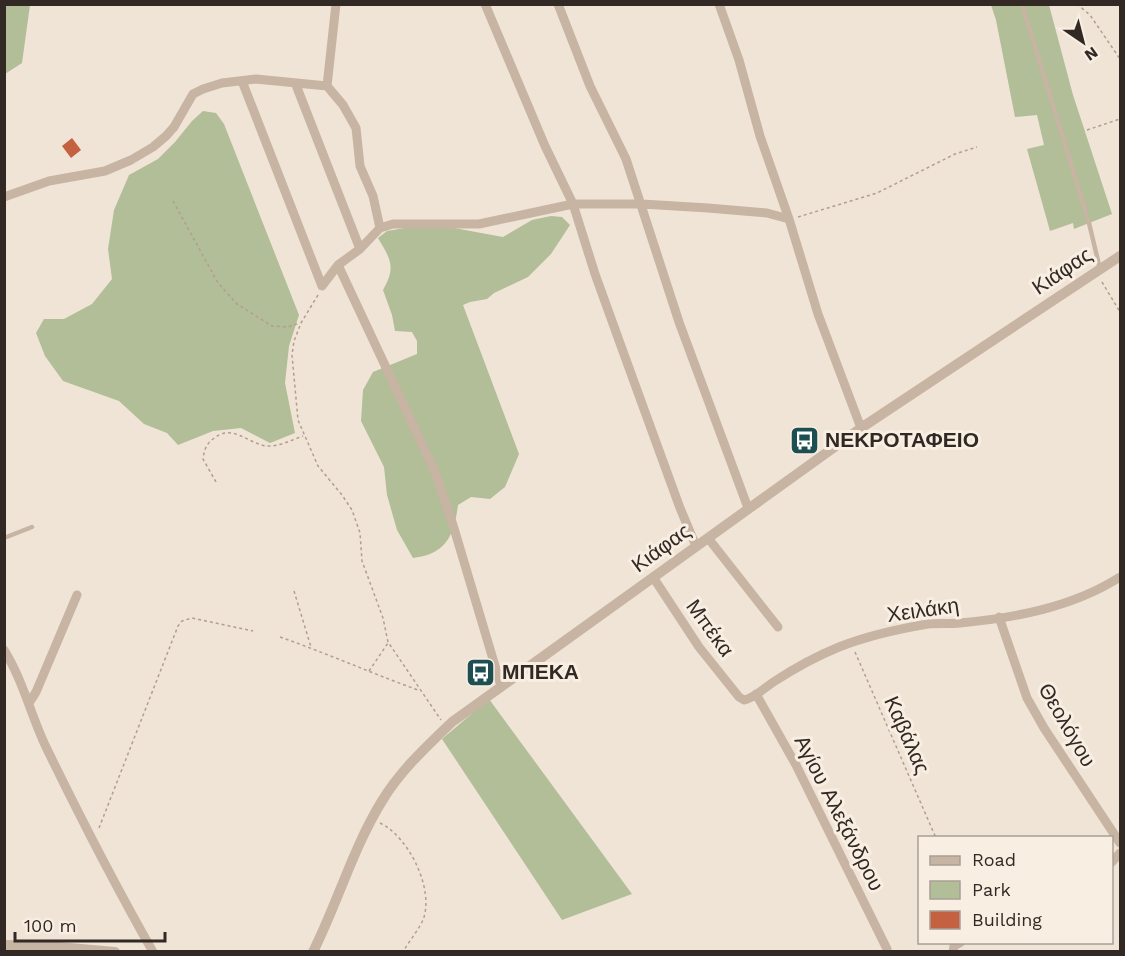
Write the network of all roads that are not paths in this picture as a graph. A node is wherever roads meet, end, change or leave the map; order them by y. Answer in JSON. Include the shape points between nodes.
{"nodes":[{"id":1,"x":336,"y":4,"type":"edge"},
{"id":2,"x":485,"y":4,"type":"edge"},
{"id":3,"x":558,"y":4,"type":"edge"},
{"id":4,"x":719,"y":4,"type":"edge"},
{"id":5,"x":1022,"y":4,"type":"edge"},
{"id":6,"x":242,"y":81,"type":"junction"},
{"id":7,"x":297,"y":85,"type":"junction"},
{"id":8,"x":327,"y":86,"type":"junction"},
{"id":9,"x":4,"y":197,"type":"edge"},
{"id":10,"x":573,"y":204,"type":"junction"},
{"id":11,"x":642,"y":204,"type":"junction"},
{"id":12,"x":789,"y":219,"type":"junction"},
{"id":13,"x":380,"y":228,"type":"junction"},
{"id":14,"x":360,"y":249,"type":"junction"},
{"id":15,"x":1120,"y":256,"type":"edge"},
{"id":16,"x":338,"y":265,"type":"junction"},
{"id":17,"x":1098,"y":270,"type":"junction"},
{"id":18,"x":861,"y":428,"type":"junction"},
{"id":19,"x":748,"y":508,"type":"junction"},
{"id":20,"x":32,"y":527,"type":"dead end"},
{"id":21,"x":4,"y":538,"type":"edge"},
{"id":22,"x":708,"y":538,"type":"junction"},
{"id":23,"x":696,"y":546,"type":"junction"},
{"id":24,"x":653,"y":577,"type":"junction"},
{"id":25,"x":1120,"y":577,"type":"edge"},
{"id":26,"x":77,"y":596,"type":"dead end"},
{"id":27,"x":999,"y":617,"type":"junction"},
{"id":28,"x":778,"y":627,"type":"dead end"},
{"id":29,"x":4,"y":650,"type":"edge"},
{"id":30,"x":501,"y":686,"type":"junction"},
{"id":31,"x":756,"y":694,"type":"junction"},
{"id":32,"x":739,"y":698,"type":"joint"},
{"id":33,"x":29,"y":703,"type":"junction"},
{"id":34,"x":1120,"y":843,"type":"edge"},
{"id":35,"x":4,"y":945,"type":"edge"},
{"id":36,"x":33,"y":948,"type":"edge"},
{"id":37,"x":887,"y":949,"type":"dead end"},
{"id":38,"x":115,"y":951,"type":"edge"},
{"id":39,"x":153,"y":951,"type":"edge"},
{"id":40,"x":313,"y":951,"type":"edge"}],
"edges":[{"from":1,"to":8,"type":"street"},
{"from":2,"to":10,"type":"street"},
{"from":3,"to":11,"type":"street"},
{"from":4,"to":12,"type":"street"},
{"from":5,"to":17,"type":"lane","via":[[1089,223]]},
{"from":6,"to":7,"type":"street"},
{"from":6,"to":9,"type":"street","via":[[222,82],[193,94],[166,136],[131,160],[105,171],[49,181]]},
{"from":6,"to":16,"type":"street","via":[[322,285]]},
{"from":7,"to":8,"type":"street"},
{"from":7,"to":14,"type":"street"},
{"from":8,"to":13,"type":"street","via":[[356,128],[360,166],[373,196]]},
{"from":10,"to":11,"type":"street"},
{"from":10,"to":13,"type":"street","via":[[479,224],[427,223]]},
{"from":10,"to":23,"type":"street"},
{"from":11,"to":12,"type":"street","via":[[767,213]]},
{"from":11,"to":19,"type":"street","via":[[679,322]]},
{"from":12,"to":18,"type":"street","via":[[818,314]]},
{"from":13,"to":14,"type":"street"},
{"from":14,"to":16,"type":"street"},
{"from":15,"to":17,"type":"street","name":"Κιάφας"},
{"from":16,"to":30,"type":"street","via":[[435,472]]},
{"from":17,"to":18,"type":"street","name":"Κιάφας"},
{"from":18,"to":19,"type":"street","name":"Κιάφας"},
{"from":19,"to":22,"type":"street","name":"Κιάφας"},
{"from":20,"to":21,"type":"lane"},
{"from":22,"to":23,"type":"street","name":"Κιάφας"},
{"from":22,"to":28,"type":"street"},
{"from":23,"to":24,"type":"street","name":"Κιάφας"},
{"from":24,"to":30,"type":"street","name":"Κιάφας"},
{"from":24,"to":32,"type":"street","name":"Μπέκα","via":[[699,647]]},
{"from":25,"to":27,"type":"street","name":"Χειλάκη","via":[[1064,604]]},
{"from":26,"to":33,"type":"street"},
{"from":27,"to":31,"type":"street","name":"Χειλάκη","via":[[878,634],[803,665]]},
{"from":27,"to":34,"type":"street","name":"Θεολόγου","via":[[1027,698]]},
{"from":29,"to":33,"type":"street"},
{"from":30,"to":40,"type":"street","name":"Κιάφας","via":[[446,728],[393,784],[371,819]]},
{"from":31,"to":32,"type":"street","name":"Χειλάκη","via":[[747,700]]},
{"from":31,"to":37,"type":"street","name":"Αγίου Αλεξάνδρου","via":[[796,765]]},
{"from":33,"to":39,"type":"street","via":[[93,843]]},
{"from":35,"to":36,"type":"street"},
{"from":36,"to":38,"type":"street"}]}
